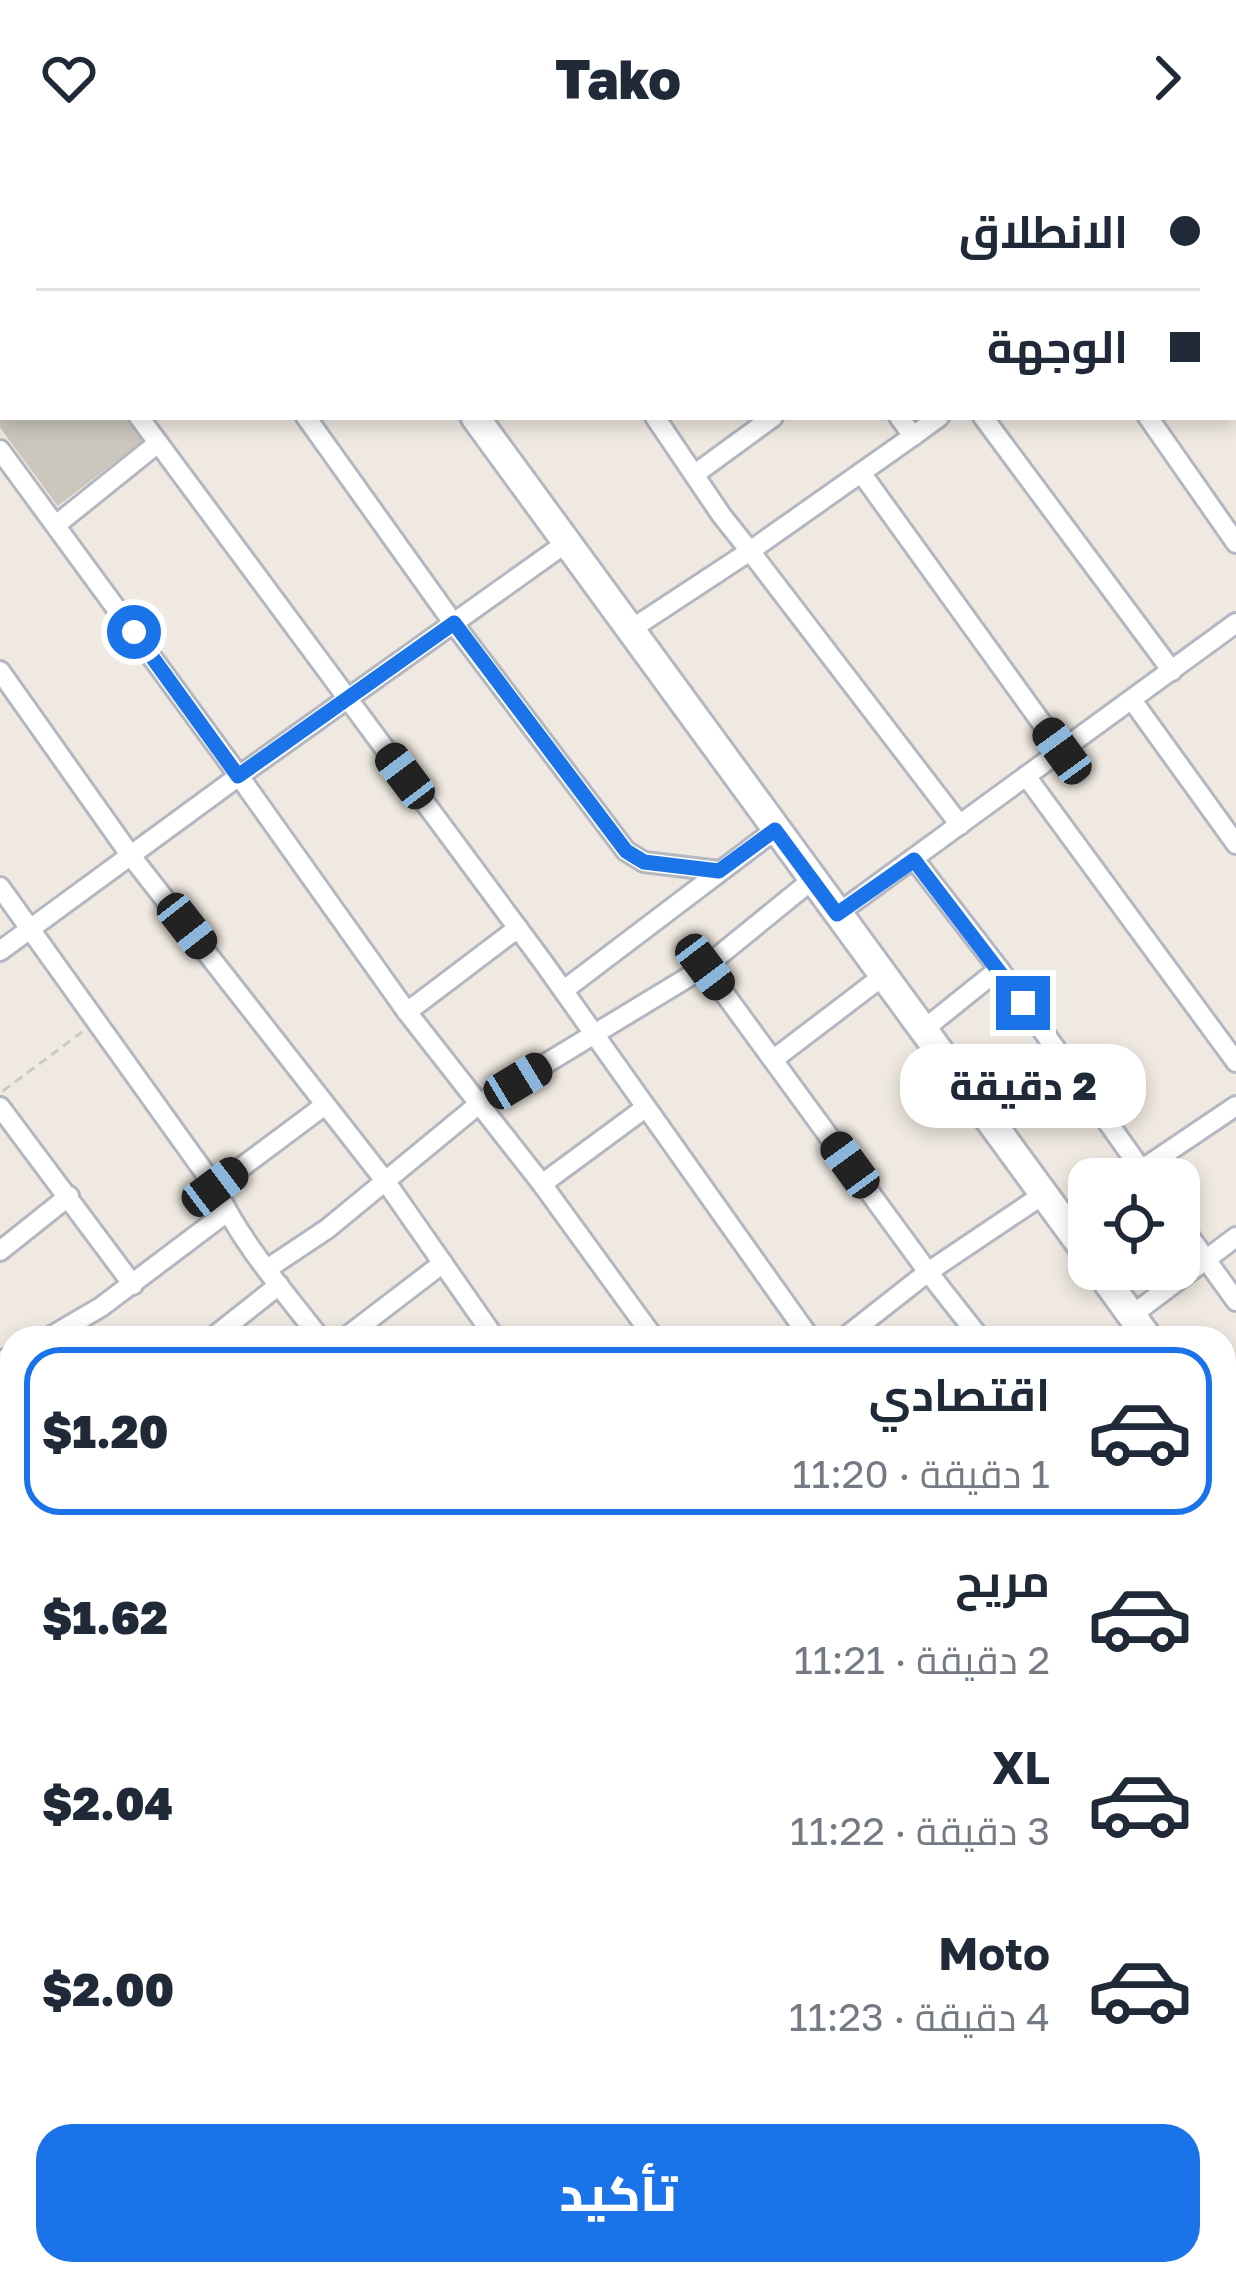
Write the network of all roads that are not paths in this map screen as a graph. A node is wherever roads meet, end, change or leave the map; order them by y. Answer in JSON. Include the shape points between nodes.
{"nodes":[{"id":1,"x":141,"y":420,"type":"edge"},
{"id":2,"x":308,"y":420,"type":"edge"},
{"id":3,"x":477,"y":420,"type":"edge"},
{"id":4,"x":658,"y":420,"type":"edge"},
{"id":5,"x":769,"y":420,"type":"edge"},
{"id":6,"x":901,"y":420,"type":"edge"},
{"id":7,"x":935,"y":420,"type":"edge"},
{"id":8,"x":985,"y":420,"type":"edge"},
{"id":9,"x":1150,"y":420,"type":"edge"},
{"id":10,"x":913,"y":436,"type":"junction"},
{"id":11,"x":158,"y":443,"type":"junction"},
{"id":12,"x":0,"y":450,"type":"edge"},
{"id":13,"x":695,"y":474,"type":"junction"},
{"id":14,"x":862,"y":474,"type":"junction"},
{"id":15,"x":56,"y":525,"type":"junction"},
{"id":16,"x":566,"y":543,"type":"junction"},
{"id":17,"x":1236,"y":543,"type":"edge"},
{"id":18,"x":750,"y":551,"type":"junction"},
{"id":19,"x":454,"y":623,"type":"junction"},
{"id":20,"x":1236,"y":623,"type":"edge"},
{"id":21,"x":630,"y":630,"type":"junction"},
{"id":22,"x":0,"y":671,"type":"edge"},
{"id":23,"x":1172,"y":671,"type":"junction"},
{"id":24,"x":348,"y":700,"type":"junction"},
{"id":25,"x":1132,"y":700,"type":"junction"},
{"id":26,"x":1062,"y":751,"type":"junction"},
{"id":27,"x":238,"y":776,"type":"junction"},
{"id":28,"x":1026,"y":776,"type":"junction"},
{"id":29,"x":960,"y":825,"type":"junction"},
{"id":30,"x":775,"y":830,"type":"junction"},
{"id":31,"x":1236,"y":844,"type":"edge"},
{"id":32,"x":131,"y":856,"type":"junction"},
{"id":33,"x":914,"y":860,"type":"junction"},
{"id":34,"x":719,"y":871,"type":"junction"},
{"id":35,"x":812,"y":880,"type":"junction"},
{"id":36,"x":0,"y":887,"type":"edge"},
{"id":37,"x":837,"y":914,"type":"junction"},
{"id":38,"x":518,"y":928,"type":"junction"},
{"id":39,"x":30,"y":929,"type":"junction"},
{"id":40,"x":0,"y":950,"type":"edge"},
{"id":41,"x":705,"y":967,"type":"junction"},
{"id":42,"x":999,"y":969,"type":"junction"},
{"id":43,"x":883,"y":976,"type":"junction"},
{"id":44,"x":564,"y":990,"type":"junction"},
{"id":45,"x":407,"y":1012,"type":"junction"},
{"id":46,"x":923,"y":1030,"type":"junction"},
{"id":47,"x":596,"y":1035,"type":"junction"},
{"id":48,"x":773,"y":1059,"type":"junction"},
{"id":49,"x":1236,"y":1061,"type":"edge"},
{"id":50,"x":479,"y":1104,"type":"junction"},
{"id":51,"x":325,"y":1105,"type":"junction"},
{"id":52,"x":1236,"y":1106,"type":"edge"},
{"id":53,"x":0,"y":1107,"type":"edge"},
{"id":54,"x":645,"y":1108,"type":"junction"},
{"id":55,"x":1133,"y":1158,"type":"edge"},
{"id":56,"x":1166,"y":1158,"type":"edge"},
{"id":57,"x":386,"y":1182,"type":"junction"},
{"id":58,"x":542,"y":1184,"type":"junction"},
{"id":59,"x":215,"y":1187,"type":"junction"},
{"id":60,"x":1044,"y":1194,"type":"junction"},
{"id":61,"x":69,"y":1196,"type":"junction"},
{"id":62,"x":227,"y":1212,"type":"junction"},
{"id":63,"x":1068,"y":1227,"type":"edge"},
{"id":64,"x":1236,"y":1237,"type":"edge"},
{"id":65,"x":0,"y":1251,"type":"edge"},
{"id":66,"x":1200,"y":1251,"type":"edge"},
{"id":67,"x":1207,"y":1261,"type":"junction"},
{"id":68,"x":443,"y":1263,"type":"junction"},
{"id":69,"x":928,"y":1272,"type":"junction"},
{"id":70,"x":273,"y":1277,"type":"junction"},
{"id":71,"x":133,"y":1285,"type":"junction"},
{"id":72,"x":1113,"y":1290,"type":"edge"},
{"id":73,"x":1236,"y":1301,"type":"edge"},
{"id":74,"x":76,"y":1322,"type":"junction"},
{"id":75,"x":69,"y":1326,"type":"edge"},
{"id":76,"x":79,"y":1326,"type":"edge"},
{"id":77,"x":224,"y":1326,"type":"edge"},
{"id":78,"x":311,"y":1326,"type":"edge"},
{"id":79,"x":361,"y":1326,"type":"edge"},
{"id":80,"x":487,"y":1326,"type":"edge"},
{"id":81,"x":645,"y":1326,"type":"edge"},
{"id":82,"x":801,"y":1326,"type":"edge"},
{"id":83,"x":859,"y":1326,"type":"edge"},
{"id":84,"x":971,"y":1326,"type":"edge"},
{"id":85,"x":1140,"y":1326,"type":"edge"}],
"edges":[{"from":1,"to":11,"type":"street"},
{"from":2,"to":19,"type":"street"},
{"from":3,"to":16,"type":"street"},
{"from":4,"to":13,"type":"street"},
{"from":5,"to":13,"type":"street"},
{"from":6,"to":10,"type":"street"},
{"from":7,"to":10,"type":"street"},
{"from":8,"to":23,"type":"street"},
{"from":9,"to":17,"type":"street"},
{"from":10,"to":14,"type":"street"},
{"from":11,"to":15,"type":"street"},
{"from":11,"to":24,"type":"street"},
{"from":12,"to":15,"type":"street"},
{"from":13,"to":18,"type":"street"},
{"from":14,"to":18,"type":"street"},
{"from":14,"to":26,"type":"street"},
{"from":15,"to":27,"type":"street"},
{"from":16,"to":19,"type":"street"},
{"from":16,"to":21,"type":"street"},
{"from":18,"to":21,"type":"street"},
{"from":18,"to":29,"type":"street"},
{"from":19,"to":24,"type":"street"},
{"from":19,"to":34,"type":"street","via":[[626,851],[644,862]]},
{"from":20,"to":23,"type":"street"},
{"from":21,"to":30,"type":"street"},
{"from":22,"to":32,"type":"street"},
{"from":23,"to":25,"type":"street"},
{"from":24,"to":27,"type":"street"},
{"from":24,"to":38,"type":"street"},
{"from":25,"to":26,"type":"street"},
{"from":25,"to":31,"type":"street"},
{"from":26,"to":28,"type":"street"},
{"from":27,"to":32,"type":"street"},
{"from":27,"to":45,"type":"street"},
{"from":28,"to":29,"type":"street"},
{"from":28,"to":49,"type":"street"},
{"from":29,"to":33,"type":"street"},
{"from":30,"to":34,"type":"street"},
{"from":30,"to":35,"type":"street"},
{"from":32,"to":39,"type":"street"},
{"from":32,"to":51,"type":"street"},
{"from":33,"to":37,"type":"street"},
{"from":33,"to":42,"type":"street"},
{"from":34,"to":44,"type":"street"},
{"from":35,"to":37,"type":"street"},
{"from":35,"to":41,"type":"street"},
{"from":36,"to":39,"type":"street"},
{"from":37,"to":43,"type":"street"},
{"from":38,"to":44,"type":"street"},
{"from":38,"to":45,"type":"street"},
{"from":39,"to":40,"type":"street"},
{"from":39,"to":59,"type":"street"},
{"from":41,"to":47,"type":"street"},
{"from":41,"to":48,"type":"street"},
{"from":42,"to":46,"type":"street"},
{"from":42,"to":55,"type":"street"},
{"from":43,"to":46,"type":"street"},
{"from":43,"to":48,"type":"street"},
{"from":44,"to":47,"type":"street"},
{"from":45,"to":50,"type":"street"},
{"from":46,"to":60,"type":"street"},
{"from":47,"to":50,"type":"street"},
{"from":47,"to":54,"type":"street"},
{"from":48,"to":69,"type":"street"},
{"from":50,"to":57,"type":"street"},
{"from":50,"to":58,"type":"street"},
{"from":51,"to":57,"type":"street"},
{"from":51,"to":59,"type":"street"},
{"from":52,"to":56,"type":"street"},
{"from":53,"to":61,"type":"street"},
{"from":54,"to":58,"type":"street"},
{"from":54,"to":82,"type":"street"},
{"from":57,"to":68,"type":"street"},
{"from":57,"to":70,"type":"street"},
{"from":58,"to":81,"type":"street"},
{"from":59,"to":62,"type":"street"},
{"from":60,"to":63,"type":"street"},
{"from":60,"to":69,"type":"street"},
{"from":61,"to":65,"type":"street"},
{"from":61,"to":71,"type":"street"},
{"from":62,"to":70,"type":"street"},
{"from":62,"to":71,"type":"street"},
{"from":64,"to":67,"type":"street"},
{"from":66,"to":67,"type":"street"},
{"from":67,"to":73,"type":"street"},
{"from":67,"to":85,"type":"street"},
{"from":68,"to":79,"type":"street"},
{"from":68,"to":80,"type":"street"},
{"from":69,"to":83,"type":"street"},
{"from":69,"to":84,"type":"street"},
{"from":70,"to":77,"type":"street"},
{"from":70,"to":78,"type":"street"},
{"from":71,"to":74,"type":"street"},
{"from":72,"to":85,"type":"street"},
{"from":74,"to":75,"type":"street"},
{"from":74,"to":76,"type":"street"}]}
